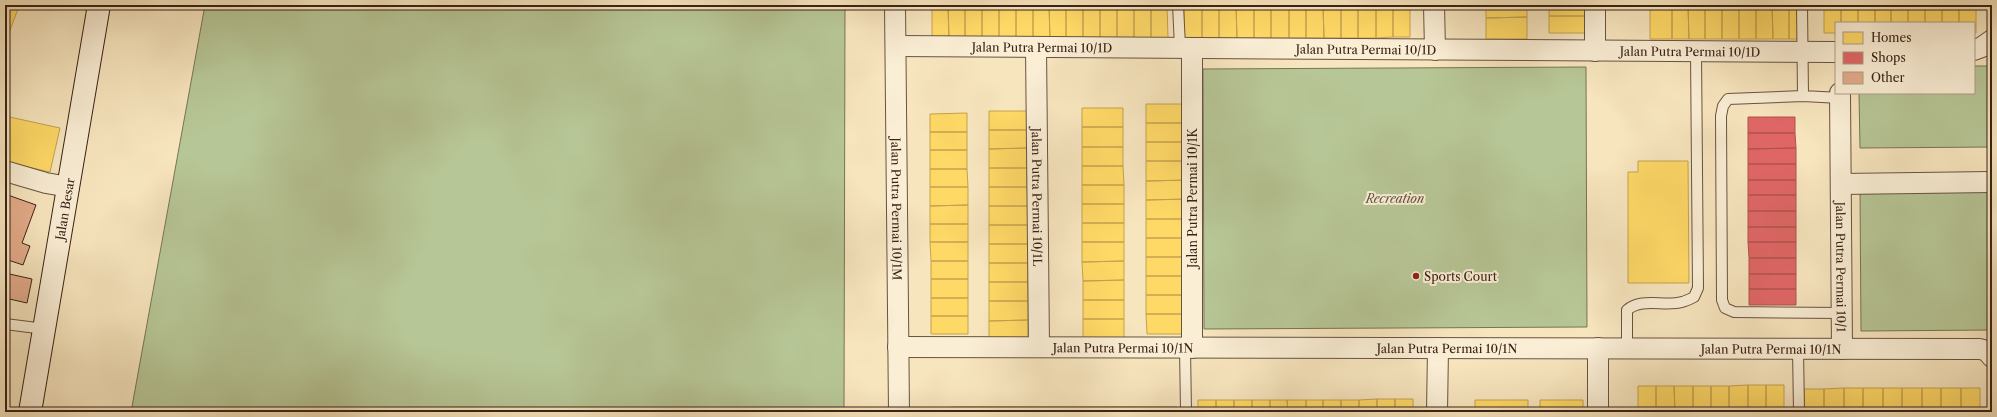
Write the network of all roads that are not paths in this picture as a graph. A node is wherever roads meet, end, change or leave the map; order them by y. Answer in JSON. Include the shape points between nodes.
{"nodes":[{"id":1,"x":99,"y":5,"type":"edge"},
{"id":2,"x":895,"y":5,"type":"edge"},
{"id":3,"x":1178,"y":5,"type":"edge"},
{"id":4,"x":1434,"y":5,"type":"edge"},
{"id":5,"x":1595,"y":5,"type":"edge"},
{"id":6,"x":1802,"y":5,"type":"edge"},
{"id":7,"x":1992,"y":40,"type":"edge"},
{"id":8,"x":896,"y":46,"type":"junction"},
{"id":9,"x":1036,"y":47,"type":"junction"},
{"id":10,"x":1186,"y":48,"type":"junction"},
{"id":11,"x":1435,"y":50,"type":"junction"},
{"id":12,"x":1975,"y":50,"type":"edge"},
{"id":13,"x":1595,"y":51,"type":"junction"},
{"id":14,"x":1696,"y":52,"type":"junction"},
{"id":15,"x":1803,"y":52,"type":"junction"},
{"id":16,"x":1835,"y":52,"type":"edge"},
{"id":17,"x":1840,"y":95,"type":"edge"},
{"id":18,"x":1803,"y":96,"type":"junction"},
{"id":19,"x":5,"y":171,"type":"edge"},
{"id":20,"x":1992,"y":182,"type":"edge"},
{"id":21,"x":1841,"y":184,"type":"junction"},
{"id":22,"x":69,"y":187,"type":"junction"},
{"id":23,"x":1842,"y":313,"type":"junction"},
{"id":24,"x":5,"y":324,"type":"edge"},
{"id":25,"x":45,"y":329,"type":"junction"},
{"id":26,"x":898,"y":347,"type":"junction"},
{"id":27,"x":1040,"y":347,"type":"junction"},
{"id":28,"x":1189,"y":348,"type":"junction"},
{"id":29,"x":1438,"y":348,"type":"junction"},
{"id":30,"x":1598,"y":348,"type":"junction"},
{"id":31,"x":1627,"y":348,"type":"junction"},
{"id":32,"x":1798,"y":349,"type":"junction"},
{"id":33,"x":1842,"y":349,"type":"junction"},
{"id":34,"x":1992,"y":357,"type":"edge"},
{"id":35,"x":30,"y":412,"type":"edge"},
{"id":36,"x":899,"y":412,"type":"edge"},
{"id":37,"x":1186,"y":412,"type":"edge"},
{"id":38,"x":1437,"y":412,"type":"edge"},
{"id":39,"x":1598,"y":412,"type":"edge"},
{"id":40,"x":1799,"y":412,"type":"edge"}],
"edges":[{"from":1,"to":22,"type":"street","name":"Jalan Besar"},
{"from":2,"to":8,"type":"street","name":"Jalan Putra Permai 10/1M"},
{"from":3,"to":10,"type":"lane"},
{"from":4,"to":11,"type":"street"},
{"from":5,"to":13,"type":"street"},
{"from":6,"to":15,"type":"lane"},
{"from":7,"to":12,"type":"street"},
{"from":8,"to":9,"type":"street","name":"Jalan Putra Permai 10/1D"},
{"from":8,"to":26,"type":"street","name":"Jalan Putra Permai 10/1M"},
{"from":9,"to":10,"type":"street","name":"Jalan Putra Permai 10/1D"},
{"from":9,"to":27,"type":"street","name":"Jalan Putra Permai 10/1L"},
{"from":10,"to":11,"type":"street","name":"Jalan Putra Permai 10/1D"},
{"from":10,"to":28,"type":"street","name":"Jalan Putra Permai 10/1K"},
{"from":11,"to":13,"type":"street","name":"Jalan Putra Permai 10/1D"},
{"from":13,"to":14,"type":"street","name":"Jalan Putra Permai 10/1D"},
{"from":14,"to":15,"type":"street","name":"Jalan Putra Permai 10/1D"},
{"from":14,"to":31,"type":"lane","via":[[1698,288],[1694,297],[1682,302],[1632,305],[1627,310]]},
{"from":15,"to":16,"type":"street","name":"Jalan Putra Permai 10/1D"},
{"from":15,"to":18,"type":"lane"},
{"from":17,"to":18,"type":"lane"},
{"from":17,"to":21,"type":"street","name":"Jalan Putra Permai 10/1"},
{"from":18,"to":23,"type":"lane","via":[[1728,99],[1723,106],[1722,300],[1725,308],[1734,312]]},
{"from":19,"to":22,"type":"street"},
{"from":20,"to":21,"type":"street","name":"Jalan Putra Permai 10/1"},
{"from":21,"to":23,"type":"street","name":"Jalan Putra Permai 10/1"},
{"from":22,"to":25,"type":"street","name":"Jalan Besar"},
{"from":23,"to":33,"type":"street","name":"Jalan Putra Permai 10/1"},
{"from":24,"to":25,"type":"lane"},
{"from":25,"to":35,"type":"street","name":"Jalan Besar"},
{"from":26,"to":27,"type":"street","name":"Jalan Putra Permai 10/1N"},
{"from":26,"to":36,"type":"street","name":"Jalan Putra Permai 10/1M"},
{"from":27,"to":28,"type":"street","name":"Jalan Putra Permai 10/1N"},
{"from":28,"to":29,"type":"street","name":"Jalan Putra Permai 10/1N"},
{"from":28,"to":37,"type":"lane"},
{"from":29,"to":30,"type":"street","name":"Jalan Putra Permai 10/1N"},
{"from":29,"to":38,"type":"street"},
{"from":30,"to":31,"type":"street","name":"Jalan Putra Permai 10/1N"},
{"from":30,"to":39,"type":"street"},
{"from":31,"to":32,"type":"street","name":"Jalan Putra Permai 10/1N"},
{"from":32,"to":33,"type":"street","name":"Jalan Putra Permai 10/1N"},
{"from":32,"to":40,"type":"lane"},
{"from":33,"to":34,"type":"street","name":"Jalan Putra Permai 10/1N","via":[[1980,349],[1987,351]]}]}
